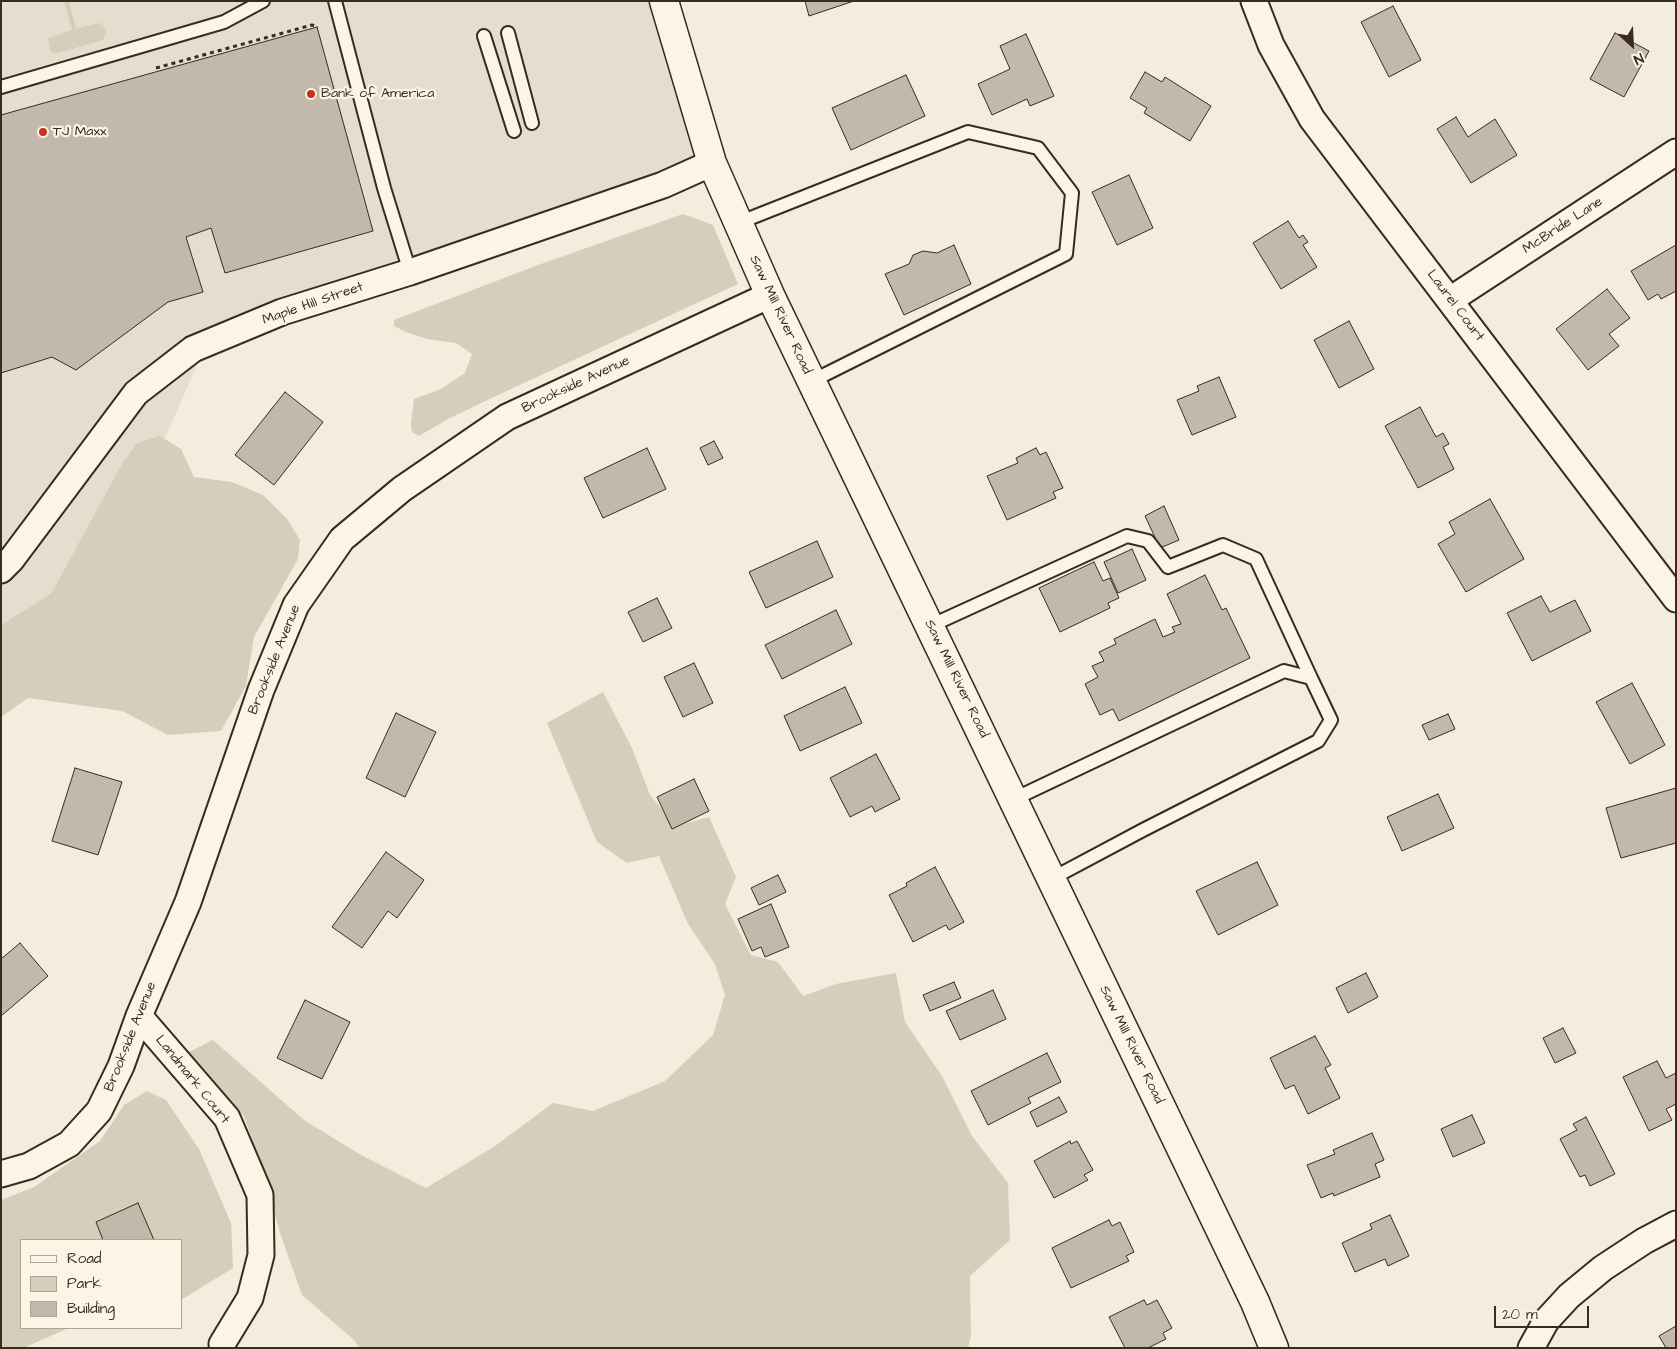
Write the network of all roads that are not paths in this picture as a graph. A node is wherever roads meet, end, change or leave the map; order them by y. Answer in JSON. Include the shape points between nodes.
{"nodes":[{"id":1,"x":263,"y":1,"type":"edge"},
{"id":2,"x":335,"y":1,"type":"edge"},
{"id":3,"x":664,"y":1,"type":"edge"},
{"id":4,"x":1254,"y":1,"type":"edge"},
{"id":5,"x":508,"y":32,"type":"dead end"},
{"id":6,"x":484,"y":36,"type":"dead end"},
{"id":7,"x":1,"y":87,"type":"edge"},
{"id":8,"x":532,"y":123,"type":"dead end"},
{"id":9,"x":514,"y":131,"type":"dead end"},
{"id":10,"x":1676,"y":152,"type":"edge"},
{"id":11,"x":712,"y":163,"type":"junction"},
{"id":12,"x":738,"y":223,"type":"junction"},
{"id":13,"x":410,"y":272,"type":"junction"},
{"id":14,"x":770,"y":295,"type":"junction"},
{"id":15,"x":1450,"y":300,"type":"junction"},
{"id":16,"x":812,"y":381,"type":"junction"},
{"id":17,"x":1,"y":570,"type":"edge"},
{"id":18,"x":1676,"y":599,"type":"edge"},
{"id":19,"x":930,"y":626,"type":"junction"},
{"id":20,"x":1311,"y":678,"type":"junction"},
{"id":21,"x":1014,"y":799,"type":"junction"},
{"id":22,"x":1051,"y":879,"type":"junction"},
{"id":23,"x":139,"y":1016,"type":"junction"},
{"id":24,"x":1,"y":1174,"type":"edge"},
{"id":25,"x":1676,"y":1224,"type":"edge"},
{"id":26,"x":222,"y":1344,"type":"dead end"},
{"id":27,"x":1274,"y":1348,"type":"edge"},
{"id":28,"x":1531,"y":1348,"type":"edge"}],
"edges":[{"from":1,"to":7,"type":"lane","via":[[224,22]]},
{"from":2,"to":13,"type":"lane","via":[[384,188]]},
{"from":3,"to":11,"type":"highway","name":"Saw Mill River Road"},
{"from":4,"to":15,"type":"street","name":"Laurel Court","via":[[1272,45],[1312,119]]},
{"from":5,"to":8,"type":"lane"},
{"from":6,"to":9,"type":"lane"},
{"from":10,"to":15,"type":"street","name":"McBride Lane"},
{"from":11,"to":12,"type":"highway","name":"Saw Mill River Road"},
{"from":11,"to":13,"type":"street","name":"Maple Hill Street","via":[[662,185]]},
{"from":12,"to":14,"type":"highway","name":"Saw Mill River Road"},
{"from":12,"to":16,"type":"lane","via":[[968,132],[1038,148],[1072,193],[1066,254]]},
{"from":13,"to":17,"type":"street","name":"Maple Hill Street","via":[[282,312],[193,349],[136,393]]},
{"from":14,"to":16,"type":"highway","name":"Saw Mill River Road"},
{"from":14,"to":23,"type":"street","name":"Brookside Avenue","via":[[507,417],[402,488],[342,539],[296,604],[261,690],[188,902]]},
{"from":15,"to":18,"type":"street","name":"Laurel Court"},
{"from":16,"to":19,"type":"highway","name":"Saw Mill River Road"},
{"from":19,"to":20,"type":"lane","via":[[1127,536],[1148,541],[1168,567],[1222,545],[1256,559]]},
{"from":19,"to":21,"type":"highway","name":"Saw Mill River Road"},
{"from":20,"to":21,"type":"lane","via":[[1284,671]]},
{"from":20,"to":22,"type":"lane","via":[[1331,720],[1318,741]]},
{"from":21,"to":22,"type":"highway","name":"Saw Mill River Road"},
{"from":22,"to":27,"type":"highway","name":"Saw Mill River Road"},
{"from":23,"to":24,"type":"street","name":"Brookside Avenue","via":[[121,1066],[99,1111],[69,1144],[29,1166]]},
{"from":23,"to":26,"type":"street","name":"Landmark Court","via":[[227,1118],[260,1195],[261,1255],[250,1298]]},
{"from":25,"to":28,"type":"street","via":[[1603,1268],[1569,1296],[1546,1321]]}]}
